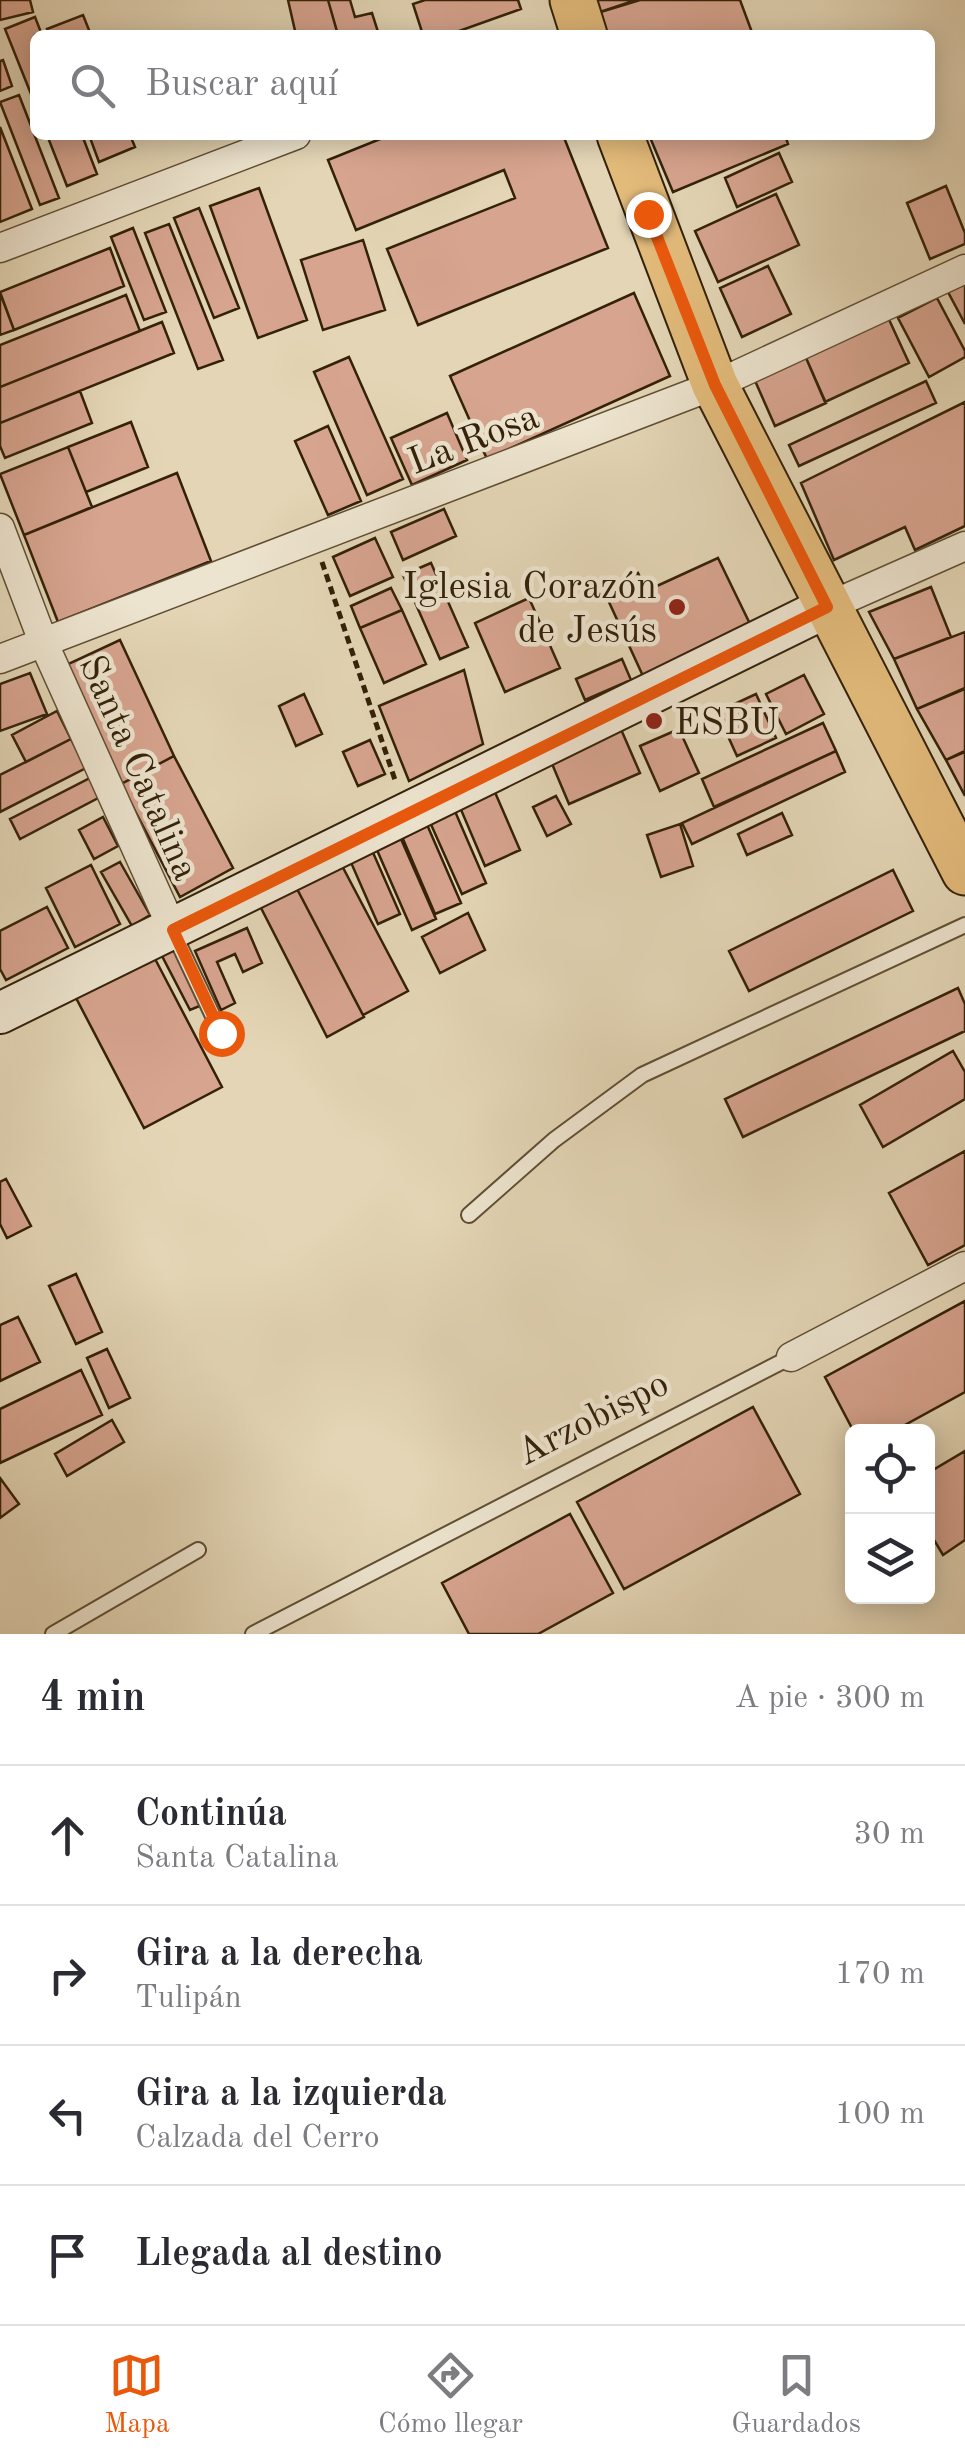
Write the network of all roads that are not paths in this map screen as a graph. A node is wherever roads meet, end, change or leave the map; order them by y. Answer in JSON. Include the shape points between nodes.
{"nodes":[{"id":1,"x":283,"y":140,"type":"edge"},
{"id":2,"x":622,"y":140,"type":"edge"},
{"id":3,"x":0,"y":248,"type":"edge"},
{"id":4,"x":965,"y":269,"type":"edge"},
{"id":5,"x":715,"y":385,"type":"junction"},
{"id":6,"x":0,"y":528,"type":"edge"},
{"id":7,"x":965,"y":546,"type":"edge"},
{"id":8,"x":827,"y":607,"type":"junction"},
{"id":9,"x":44,"y":644,"type":"junction"},
{"id":10,"x":0,"y":659,"type":"edge"},
{"id":11,"x":965,"y":872,"type":"edge"},
{"id":12,"x":965,"y":926,"type":"edge"},
{"id":13,"x":173,"y":930,"type":"junction"},
{"id":14,"x":0,"y":1012,"type":"edge"},
{"id":15,"x":221,"y":1033,"type":"dead end"},
{"id":16,"x":469,"y":1216,"type":"dead end"},
{"id":17,"x":965,"y":1266,"type":"edge"},
{"id":18,"x":791,"y":1357,"type":"joint"},
{"id":19,"x":198,"y":1550,"type":"dead end"},
{"id":20,"x":53,"y":1634,"type":"edge"},
{"id":21,"x":253,"y":1634,"type":"edge"}],
"edges":[{"from":1,"to":3,"type":"street"},
{"from":2,"to":5,"type":"main road"},
{"from":4,"to":5,"type":"street","name":"La Rosa"},
{"from":5,"to":8,"type":"main road"},
{"from":5,"to":9,"type":"street","name":"La Rosa"},
{"from":6,"to":9,"type":"street","name":"Santa Catalina"},
{"from":7,"to":8,"type":"street"},
{"from":8,"to":11,"type":"main road"},
{"from":8,"to":13,"type":"street"},
{"from":9,"to":10,"type":"street","name":"La Rosa"},
{"from":9,"to":13,"type":"street","name":"Santa Catalina"},
{"from":12,"to":16,"type":"lane","via":[[642,1075],[554,1140]]},
{"from":13,"to":14,"type":"street"},
{"from":13,"to":15,"type":"lane","name":"Santa Catalina"},
{"from":17,"to":18,"type":"street","name":"Arzobispo"},
{"from":18,"to":21,"type":"lane","name":"Arzobispo"},
{"from":19,"to":20,"type":"lane"}]}
